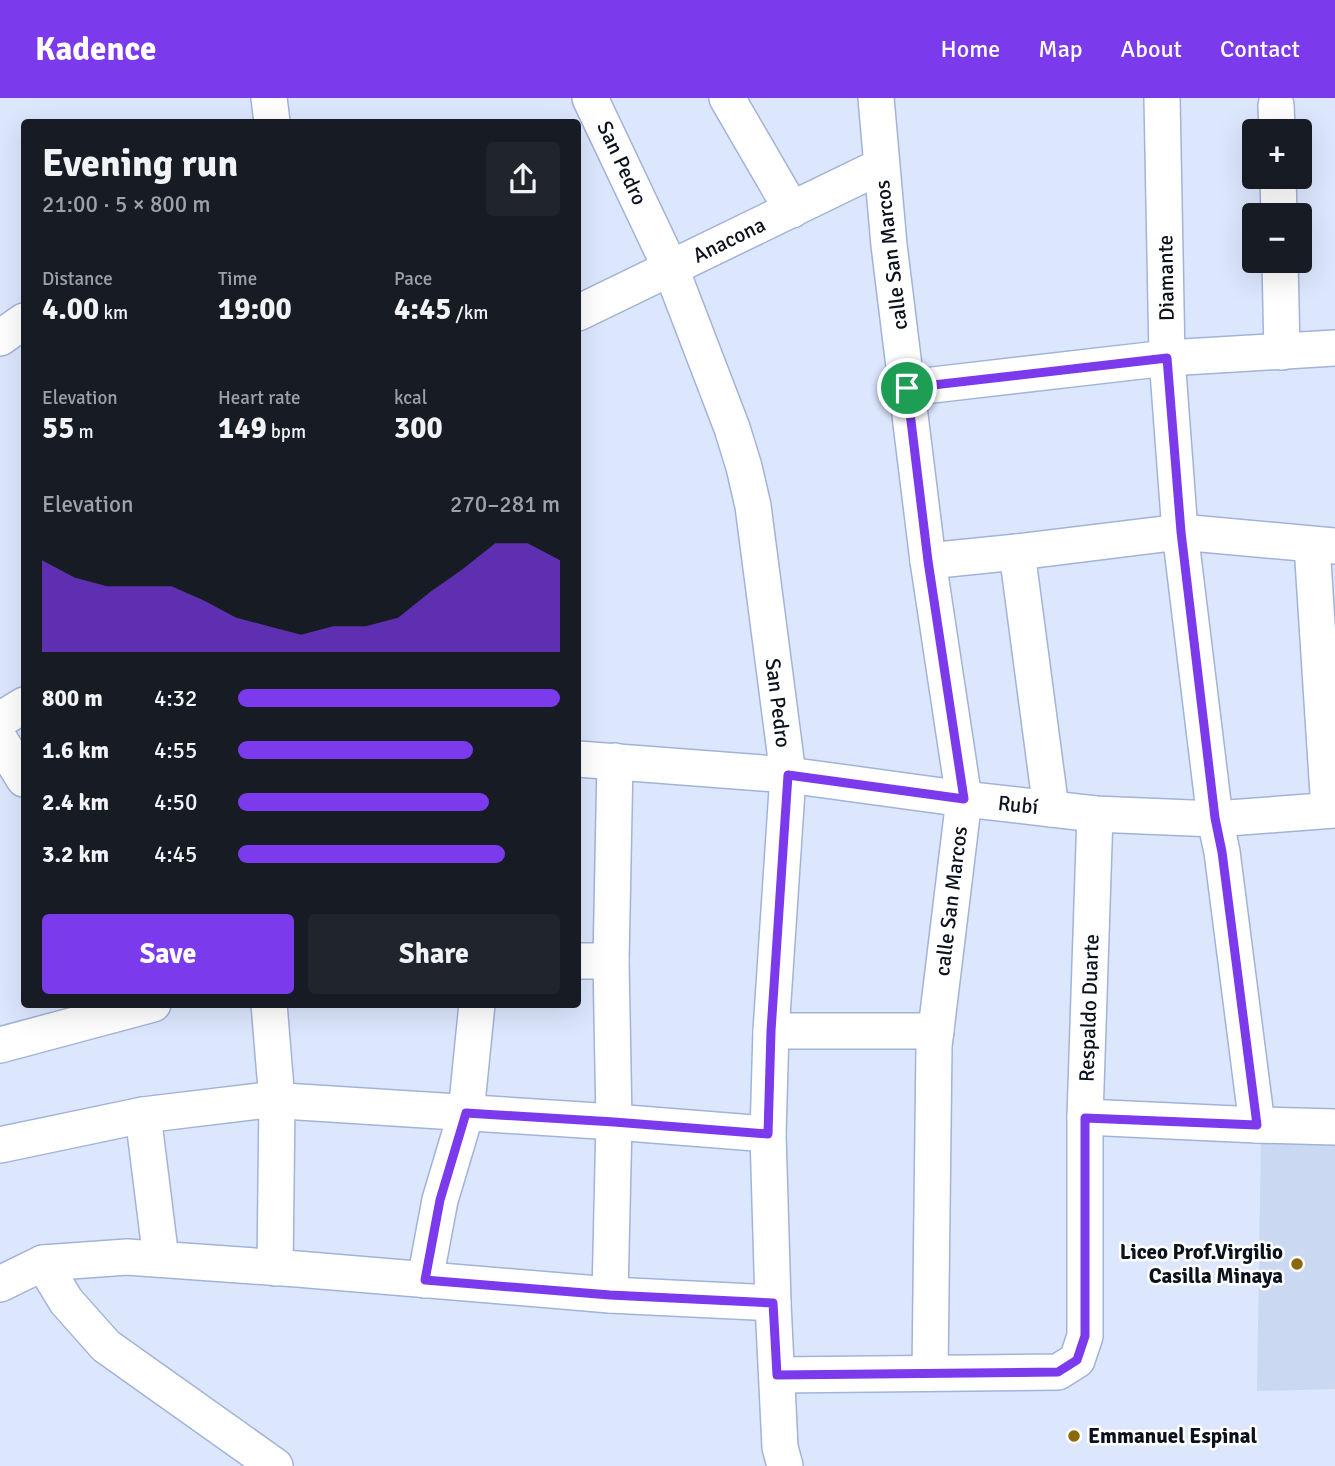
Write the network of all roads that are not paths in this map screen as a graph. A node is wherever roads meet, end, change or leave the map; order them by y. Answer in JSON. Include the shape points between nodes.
{"nodes":[{"id":1,"x":269,"y":98,"type":"edge"},
{"id":2,"x":590,"y":98,"type":"edge"},
{"id":3,"x":727,"y":98,"type":"edge"},
{"id":4,"x":876,"y":98,"type":"edge"},
{"id":5,"x":1162,"y":98,"type":"edge"},
{"id":6,"x":272,"y":119,"type":"edge"},
{"id":7,"x":881,"y":166,"type":"junction"},
{"id":8,"x":792,"y":210,"type":"junction"},
{"id":9,"x":671,"y":269,"type":"junction"},
{"id":10,"x":1280,"y":273,"type":"edge"},
{"id":11,"x":581,"y":312,"type":"edge"},
{"id":12,"x":21,"y":323,"type":"edge"},
{"id":13,"x":0,"y":338,"type":"edge"},
{"id":14,"x":1335,"y":348,"type":"edge"},
{"id":15,"x":1282,"y":352,"type":"junction"},
{"id":16,"x":1167,"y":358,"type":"junction"},
{"id":17,"x":907,"y":388,"type":"junction"},
{"id":18,"x":1181,"y":532,"type":"junction"},
{"id":19,"x":1324,"y":545,"type":"edge"},
{"id":20,"x":1017,"y":552,"type":"junction"},
{"id":21,"x":928,"y":561,"type":"junction"},
{"id":22,"x":21,"y":707,"type":"edge"},
{"id":23,"x":0,"y":720,"type":"edge"},
{"id":24,"x":0,"y":740,"type":"edge"},
{"id":25,"x":581,"y":759,"type":"edge"},
{"id":26,"x":615,"y":761,"type":"junction"},
{"id":27,"x":21,"y":774,"type":"edge"},
{"id":28,"x":788,"y":775,"type":"junction"},
{"id":29,"x":964,"y":799,"type":"junction"},
{"id":30,"x":1051,"y":809,"type":"junction"},
{"id":31,"x":1332,"y":810,"type":"edge"},
{"id":32,"x":1095,"y":814,"type":"junction"},
{"id":33,"x":1215,"y":818,"type":"junction"},
{"id":34,"x":594,"y":961,"type":"edge"},
{"id":35,"x":137,"y":1008,"type":"edge"},
{"id":36,"x":269,"y":1008,"type":"edge"},
{"id":37,"x":477,"y":1008,"type":"edge"},
{"id":38,"x":771,"y":1031,"type":"junction"},
{"id":39,"x":936,"y":1031,"type":"junction"},
{"id":40,"x":0,"y":1045,"type":"edge"},
{"id":41,"x":277,"y":1101,"type":"junction"},
{"id":42,"x":466,"y":1113,"type":"junction"},
{"id":43,"x":143,"y":1115,"type":"junction"},
{"id":44,"x":1085,"y":1118,"type":"junction"},
{"id":45,"x":614,"y":1122,"type":"junction"},
{"id":46,"x":1257,"y":1125,"type":"junction"},
{"id":47,"x":1335,"y":1127,"type":"edge"},
{"id":48,"x":768,"y":1134,"type":"junction"},
{"id":49,"x":0,"y":1145,"type":"edge"},
{"id":50,"x":161,"y":1259,"type":"junction"},
{"id":51,"x":43,"y":1263,"type":"junction"},
{"id":52,"x":275,"y":1268,"type":"junction"},
{"id":53,"x":425,"y":1280,"type":"junction"},
{"id":54,"x":0,"y":1284,"type":"edge"},
{"id":55,"x":610,"y":1295,"type":"junction"},
{"id":56,"x":773,"y":1303,"type":"junction"},
{"id":57,"x":930,"y":1373,"type":"junction"},
{"id":58,"x":777,"y":1375,"type":"junction"},
{"id":59,"x":275,"y":1466,"type":"edge"},
{"id":60,"x":785,"y":1466,"type":"edge"}],
"edges":[{"from":1,"to":6,"type":"street"},
{"from":2,"to":9,"type":"street","name":"San Pedro"},
{"from":3,"to":8,"type":"street"},
{"from":4,"to":7,"type":"street","name":"calle San Marcos"},
{"from":5,"to":16,"type":"street","name":"Diamante"},
{"from":7,"to":8,"type":"street","name":"Anacona"},
{"from":7,"to":17,"type":"street","name":"calle San Marcos"},
{"from":8,"to":9,"type":"street","name":"Anacona"},
{"from":9,"to":11,"type":"street","name":"Anacona"},
{"from":9,"to":28,"type":"street","name":"San Pedro","via":[[744,467]]},
{"from":10,"to":15,"type":"street"},
{"from":12,"to":13,"type":"street"},
{"from":14,"to":15,"type":"street"},
{"from":15,"to":16,"type":"street"},
{"from":16,"to":17,"type":"street"},
{"from":16,"to":18,"type":"street","name":"Diamante"},
{"from":17,"to":21,"type":"street","name":"calle San Marcos"},
{"from":18,"to":19,"type":"street"},
{"from":18,"to":20,"type":"street"},
{"from":18,"to":33,"type":"street","name":"Diamante"},
{"from":19,"to":31,"type":"street"},
{"from":20,"to":21,"type":"street"},
{"from":20,"to":30,"type":"street"},
{"from":21,"to":29,"type":"street","name":"calle San Marcos"},
{"from":22,"to":23,"type":"street"},
{"from":24,"to":27,"type":"street"},
{"from":25,"to":26,"type":"street","name":"Rubí"},
{"from":26,"to":28,"type":"street","name":"Rubí"},
{"from":26,"to":34,"type":"street"},
{"from":28,"to":29,"type":"street","name":"Rubí"},
{"from":28,"to":38,"type":"street","name":"San Pedro"},
{"from":29,"to":30,"type":"street","name":"Rubí"},
{"from":29,"to":39,"type":"street","name":"calle San Marcos"},
{"from":30,"to":32,"type":"street","name":"Rubí"},
{"from":31,"to":33,"type":"street","name":"Rubí"},
{"from":32,"to":33,"type":"street","name":"Rubí"},
{"from":32,"to":44,"type":"street","name":"Respaldo Duarte"},
{"from":33,"to":46,"type":"street","name":"Diamante"},
{"from":34,"to":45,"type":"street"},
{"from":35,"to":40,"type":"street"},
{"from":36,"to":41,"type":"street"},
{"from":37,"to":42,"type":"street"},
{"from":38,"to":39,"type":"street"},
{"from":38,"to":48,"type":"street","name":"San Pedro"},
{"from":39,"to":57,"type":"street","name":"calle San Marcos"},
{"from":41,"to":42,"type":"street"},
{"from":41,"to":43,"type":"street"},
{"from":41,"to":52,"type":"street"},
{"from":42,"to":45,"type":"street"},
{"from":42,"to":53,"type":"street","via":[[440,1200]]},
{"from":43,"to":49,"type":"street"},
{"from":43,"to":50,"type":"street"},
{"from":44,"to":46,"type":"street"},
{"from":44,"to":57,"type":"street","name":"Respaldo Duarte","via":[[1085,1336],[1077,1360],[1058,1372]]},
{"from":45,"to":48,"type":"street"},
{"from":45,"to":55,"type":"street"},
{"from":46,"to":47,"type":"street"},
{"from":48,"to":56,"type":"street","name":"San Pedro"},
{"from":50,"to":51,"type":"street"},
{"from":50,"to":52,"type":"street"},
{"from":51,"to":54,"type":"street"},
{"from":51,"to":59,"type":"street","via":[[66,1301],[106,1346]]},
{"from":52,"to":53,"type":"street"},
{"from":53,"to":55,"type":"street"},
{"from":55,"to":56,"type":"street"},
{"from":56,"to":58,"type":"street","name":"San Pedro"},
{"from":57,"to":58,"type":"street","name":"Respaldo Duarte"},
{"from":58,"to":60,"type":"street","name":"San Pedro"}]}
